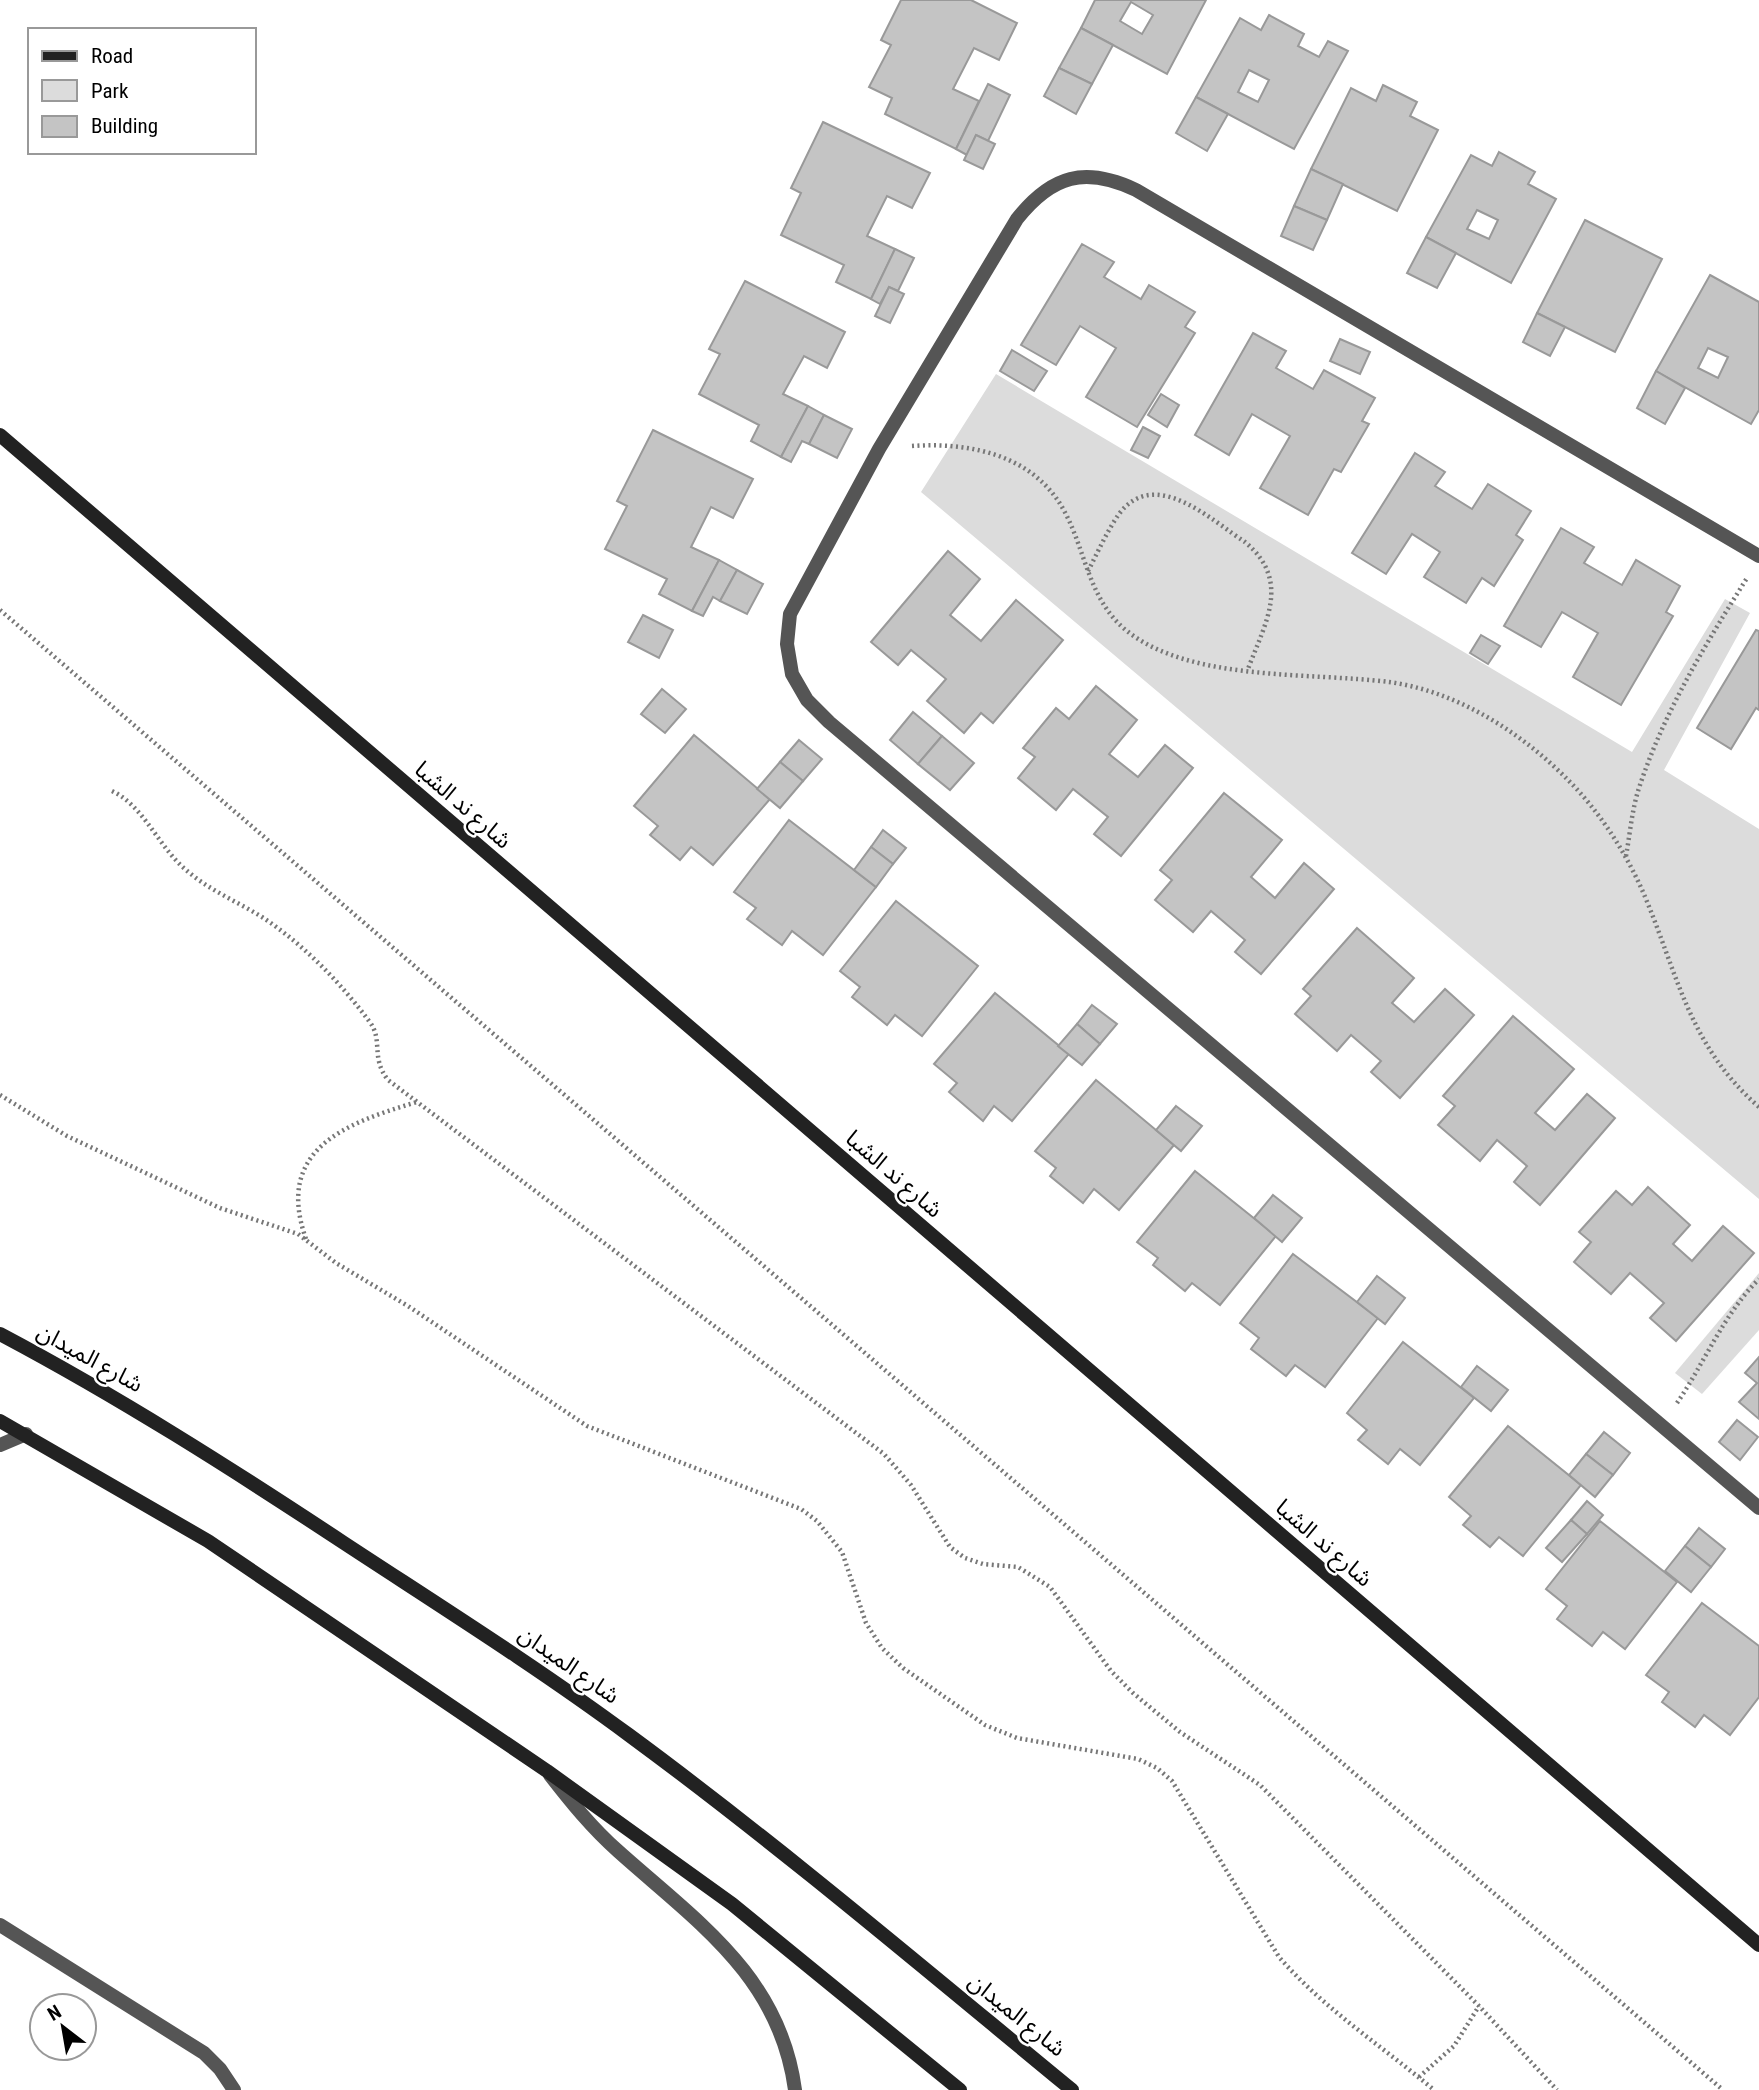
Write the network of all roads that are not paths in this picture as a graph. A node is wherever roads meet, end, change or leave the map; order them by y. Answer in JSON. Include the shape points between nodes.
{"nodes":[{"id":1,"x":0,"y":435,"type":"edge"},
{"id":2,"x":1759,"y":556,"type":"edge"},
{"id":3,"x":0,"y":1334,"type":"edge"},
{"id":4,"x":0,"y":1421,"type":"edge"},
{"id":5,"x":26,"y":1434,"type":"junction"},
{"id":6,"x":0,"y":1445,"type":"edge"},
{"id":7,"x":1759,"y":1508,"type":"edge"},
{"id":8,"x":547,"y":1771,"type":"junction"},
{"id":9,"x":0,"y":1925,"type":"edge"},
{"id":10,"x":1759,"y":1945,"type":"edge"},
{"id":11,"x":234,"y":2090,"type":"edge"},
{"id":12,"x":795,"y":2090,"type":"edge"},
{"id":13,"x":960,"y":2090,"type":"edge"},
{"id":14,"x":1072,"y":2090,"type":"edge"}],
"edges":[{"from":1,"to":10,"type":"street","name":"شارع ند الشبا"},
{"from":2,"to":7,"type":"street","via":[[1111,178],[1084,176],[1057,182],[1034,197],[1017,219],[878,449],[790,614],[789,654],[792,674],[807,701]]},
{"from":3,"to":14,"type":"street","name":"شارع الميدان","via":[[180,1436],[627,1733]]},
{"from":4,"to":5,"type":"street"},
{"from":5,"to":6,"type":"street"},
{"from":5,"to":8,"type":"street","via":[[208,1541]]},
{"from":8,"to":12,"type":"street","via":[[592,1826],[713,1932],[736,1958],[773,2016]]},
{"from":8,"to":13,"type":"street","via":[[732,1904]]},
{"from":9,"to":11,"type":"street","via":[[204,2053]]}]}
